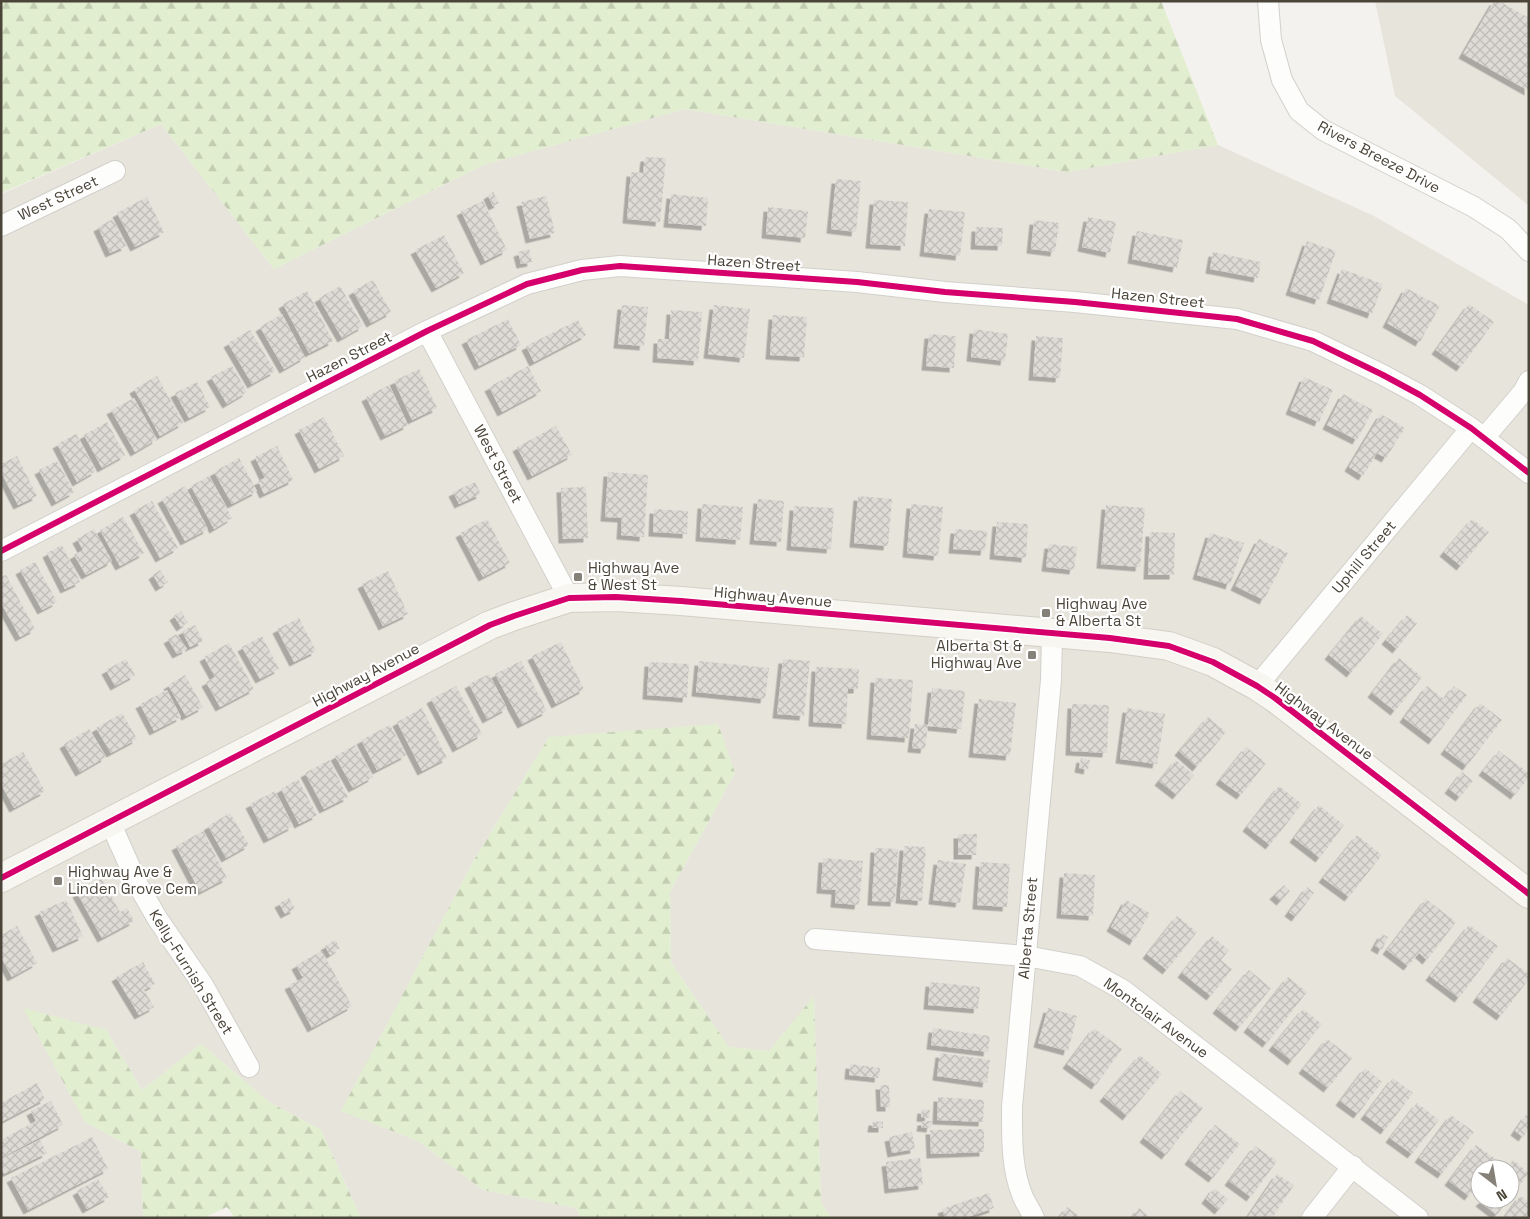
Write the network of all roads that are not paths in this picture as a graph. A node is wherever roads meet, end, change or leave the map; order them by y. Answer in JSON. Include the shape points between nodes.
{"nodes":[{"id":1,"x":1268,"y":1,"type":"edge"},
{"id":2,"x":116,"y":171,"type":"dead end"},
{"id":3,"x":1,"y":226,"type":"edge"},
{"id":4,"x":1529,"y":251,"type":"edge"},
{"id":5,"x":427,"y":330,"type":"junction"},
{"id":6,"x":1529,"y":381,"type":"edge"},
{"id":7,"x":1477,"y":433,"type":"junction"},
{"id":8,"x":1529,"y":473,"type":"edge"},
{"id":9,"x":1,"y":551,"type":"edge"},
{"id":10,"x":569,"y":598,"type":"junction"},
{"id":11,"x":1052,"y":634,"type":"junction"},
{"id":12,"x":1257,"y":686,"type":"junction"},
{"id":13,"x":110,"y":822,"type":"junction"},
{"id":14,"x":1,"y":878,"type":"edge"},
{"id":15,"x":1529,"y":894,"type":"edge"},
{"id":16,"x":815,"y":939,"type":"dead end"},
{"id":17,"x":1026,"y":956,"type":"junction"},
{"id":18,"x":249,"y":1068,"type":"dead end"},
{"id":19,"x":1353,"y":1166,"type":"junction"},
{"id":20,"x":1034,"y":1218,"type":"edge"},
{"id":21,"x":1312,"y":1218,"type":"edge"},
{"id":22,"x":1418,"y":1218,"type":"edge"}],
"edges":[{"from":1,"to":4,"type":"street","name":"Rivers Breeze Drive","via":[[1271,40],[1282,80],[1299,111],[1323,130],[1474,207],[1508,229]]},
{"from":2,"to":3,"type":"street","name":"West Street"},
{"from":5,"to":7,"type":"street","name":"Hazen Street","via":[[526,284],[582,270],[620,266],[857,282],[1075,302],[1237,319],[1313,341],[1420,395]]},
{"from":5,"to":9,"type":"street","name":"Hazen Street"},
{"from":5,"to":10,"type":"street","name":"West Street"},
{"from":6,"to":7,"type":"street","via":[[1523,392]]},
{"from":7,"to":8,"type":"street","name":"Hazen Street"},
{"from":7,"to":12,"type":"street","name":"Uphill Street"},
{"from":10,"to":11,"type":"main road","name":"Highway Avenue","via":[[681,601]]},
{"from":10,"to":13,"type":"main road","name":"Highway Avenue","via":[[514,616],[468,636]]},
{"from":11,"to":12,"type":"main road","name":"Highway Avenue","via":[[1169,646],[1214,662]]},
{"from":11,"to":17,"type":"street","name":"Alberta Street","via":[[1051,680]]},
{"from":12,"to":15,"type":"main road","name":"Highway Avenue"},
{"from":13,"to":14,"type":"main road","name":"Highway Avenue"},
{"from":13,"to":18,"type":"street","name":"Kelly-Furnish Street","via":[[157,918],[203,985]]},
{"from":16,"to":17,"type":"street","name":"Montclair Avenue"},
{"from":17,"to":19,"type":"street","name":"Montclair Avenue","via":[[1080,966],[1123,990]]},
{"from":17,"to":20,"type":"street","name":"Alberta Street","via":[[1012,1107],[1012,1140],[1023,1196]]},
{"from":19,"to":21,"type":"street"},
{"from":19,"to":22,"type":"street","name":"Montclair Avenue"}]}
